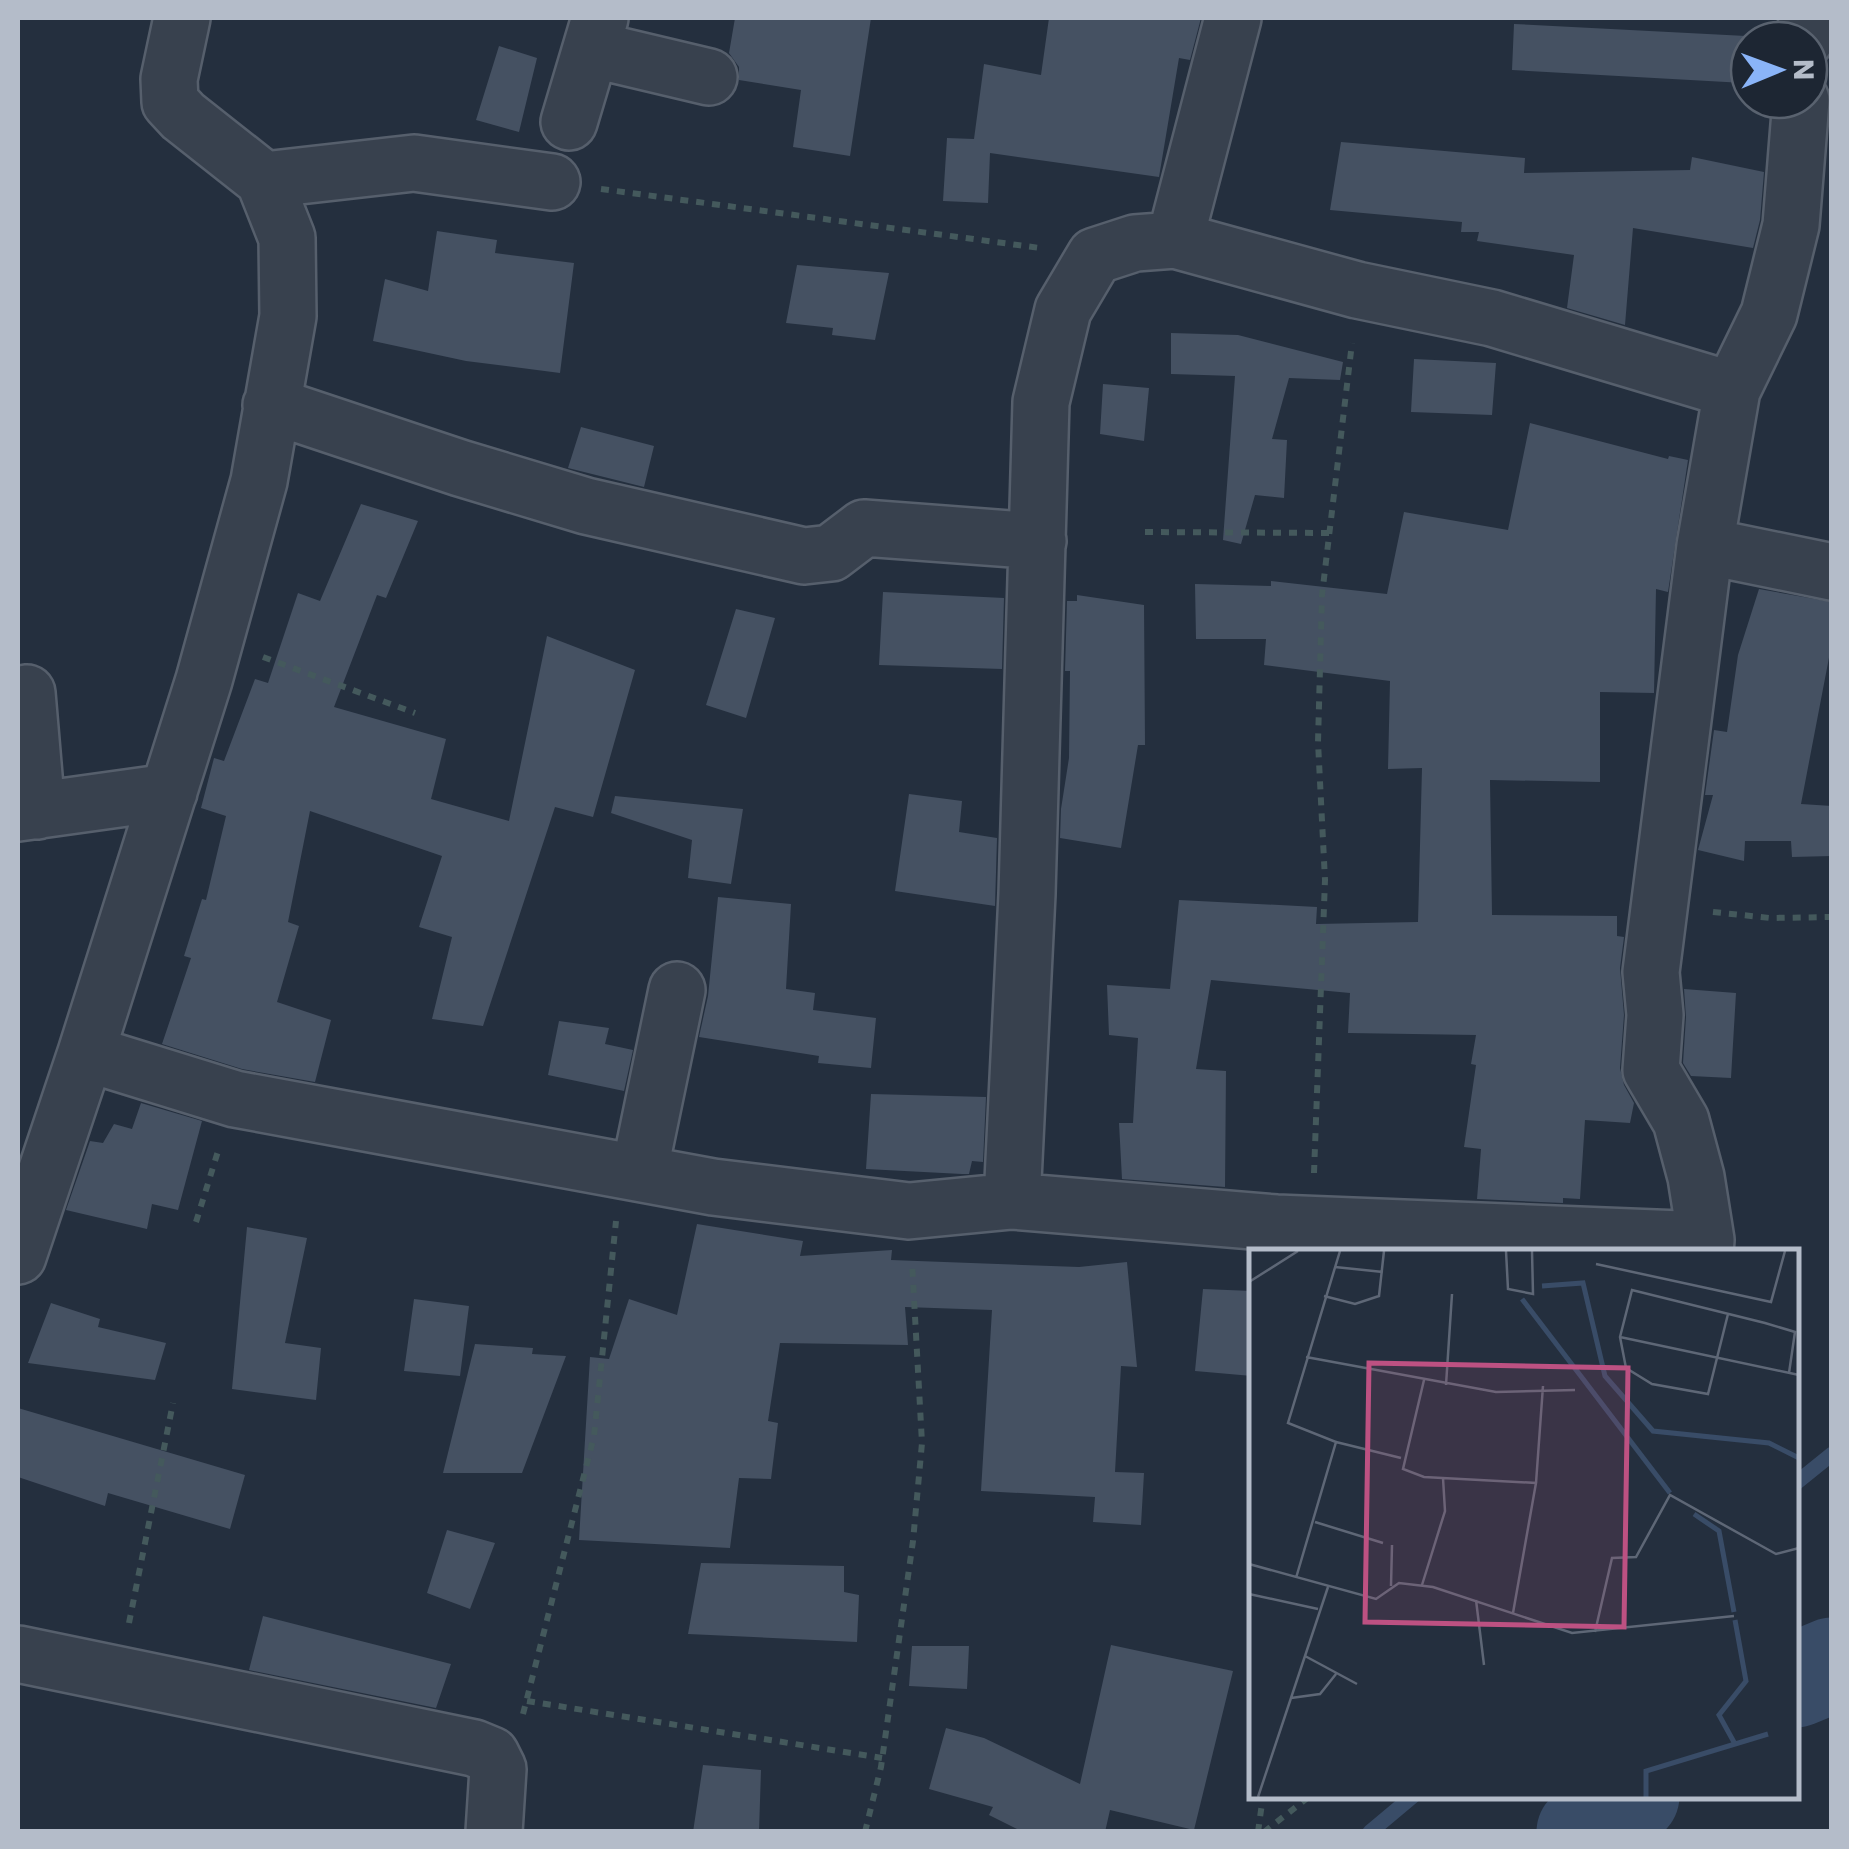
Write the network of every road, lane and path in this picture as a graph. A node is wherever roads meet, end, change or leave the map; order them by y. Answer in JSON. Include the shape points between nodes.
{"nodes":[{"id":1,"x":182,"y":18,"type":"edge"},
{"id":2,"x":1233,"y":18,"type":"edge"},
{"id":3,"x":595,"y":33,"type":"edge"},
{"id":4,"x":709,"y":76,"type":"dead end"},
{"id":5,"x":1799,"y":120,"type":"edge"},
{"id":6,"x":569,"y":122,"type":"dead end"},
{"id":7,"x":264,"y":180,"type":"junction"},
{"id":8,"x":552,"y":182,"type":"joint"},
{"id":9,"x":1175,"y":240,"type":"junction"},
{"id":10,"x":1095,"y":256,"type":"junction"},
{"id":11,"x":1357,"y":290,"type":"junction"},
{"id":12,"x":1732,"y":390,"type":"junction"},
{"id":13,"x":271,"y":405,"type":"junction"},
{"id":14,"x":1145,"y":532,"type":"dead end"},
{"id":15,"x":1331,"y":532,"type":"junction"},
{"id":16,"x":1038,"y":541,"type":"junction"},
{"id":17,"x":1705,"y":546,"type":"junction"},
{"id":18,"x":1832,"y":572,"type":"edge"},
{"id":19,"x":216,"y":640,"type":"junction"},
{"id":20,"x":27,"y":693,"type":"dead end"},
{"id":21,"x":415,"y":713,"type":"dead end"},
{"id":22,"x":170,"y":792,"type":"junction"},
{"id":23,"x":27,"y":812,"type":"edge"},
{"id":24,"x":1657,"y":906,"type":"junction"},
{"id":25,"x":1832,"y":917,"type":"edge"},
{"id":26,"x":678,"y":990,"type":"dead end"},
{"id":27,"x":86,"y":1053,"type":"junction"},
{"id":28,"x":235,"y":1099,"type":"junction"},
{"id":29,"x":630,"y":1172,"type":"junction"},
{"id":30,"x":1012,"y":1201,"type":"junction"},
{"id":31,"x":909,"y":1211,"type":"junction"},
{"id":32,"x":196,"y":1222,"type":"dead end"},
{"id":33,"x":1312,"y":1224,"type":"junction"},
{"id":34,"x":1705,"y":1246,"type":"edge"},
{"id":35,"x":18,"y":1256,"type":"edge"},
{"id":36,"x":173,"y":1403,"type":"dead end"},
{"id":37,"x":18,"y":1654,"type":"edge"},
{"id":38,"x":118,"y":1674,"type":"junction"},
{"id":39,"x":526,"y":1701,"type":"junction"},
{"id":40,"x":882,"y":1758,"type":"junction"},
{"id":41,"x":498,"y":1769,"type":"junction"},
{"id":42,"x":1263,"y":1799,"type":"edge"},
{"id":43,"x":1306,"y":1799,"type":"edge"},
{"id":44,"x":494,"y":1832,"type":"edge"},
{"id":45,"x":866,"y":1832,"type":"edge"},
{"id":46,"x":1261,"y":1832,"type":"edge"}],
"edges":[{"from":1,"to":7,"type":"street","via":[[170,102]]},
{"from":2,"to":9,"type":"street"},
{"from":3,"to":4,"type":"street"},
{"from":3,"to":6,"type":"street"},
{"from":5,"to":12,"type":"street","via":[[1791,225],[1768,314]]},
{"from":7,"to":8,"type":"street","via":[[414,163]]},
{"from":7,"to":13,"type":"street","via":[[286,238],[288,316]]},
{"from":8,"to":10,"type":"path"},
{"from":9,"to":10,"type":"street"},
{"from":9,"to":11,"type":"street"},
{"from":10,"to":16,"type":"street","via":[[1063,310],[1042,402]]},
{"from":11,"to":12,"type":"street","via":[[1492,318]]},
{"from":11,"to":15,"type":"path"},
{"from":12,"to":17,"type":"street"},
{"from":13,"to":16,"type":"street","via":[[586,506],[804,556],[831,552],[864,528]]},
{"from":13,"to":19,"type":"street","via":[[259,481]]},
{"from":14,"to":15,"type":"path"},
{"from":15,"to":33,"type":"path","via":[[1322,595],[1318,742],[1325,880]]},
{"from":16,"to":30,"type":"street"},
{"from":17,"to":18,"type":"street"},
{"from":17,"to":24,"type":"street"},
{"from":19,"to":21,"type":"path"},
{"from":19,"to":22,"type":"street"},
{"from":20,"to":23,"type":"street"},
{"from":22,"to":23,"type":"street"},
{"from":22,"to":27,"type":"street"},
{"from":24,"to":25,"type":"path"},
{"from":24,"to":34,"type":"street","via":[[1652,1070],[1681,1120]]},
{"from":26,"to":29,"type":"street"},
{"from":27,"to":28,"type":"street"},
{"from":27,"to":35,"type":"street"},
{"from":28,"to":29,"type":"street"},
{"from":28,"to":32,"type":"path"},
{"from":29,"to":31,"type":"street"},
{"from":29,"to":39,"type":"path","via":[[594,1436]]},
{"from":30,"to":31,"type":"street"},
{"from":30,"to":33,"type":"street"},
{"from":31,"to":40,"type":"path","via":[[922,1443]]},
{"from":33,"to":34,"type":"street"},
{"from":36,"to":38,"type":"path"},
{"from":37,"to":38,"type":"street"},
{"from":38,"to":41,"type":"street","via":[[474,1748],[491,1756]]},
{"from":39,"to":40,"type":"path"},
{"from":39,"to":41,"type":"path"},
{"from":40,"to":45,"type":"path"},
{"from":41,"to":44,"type":"street"},
{"from":42,"to":46,"type":"path"},
{"from":43,"to":46,"type":"path"}]}
